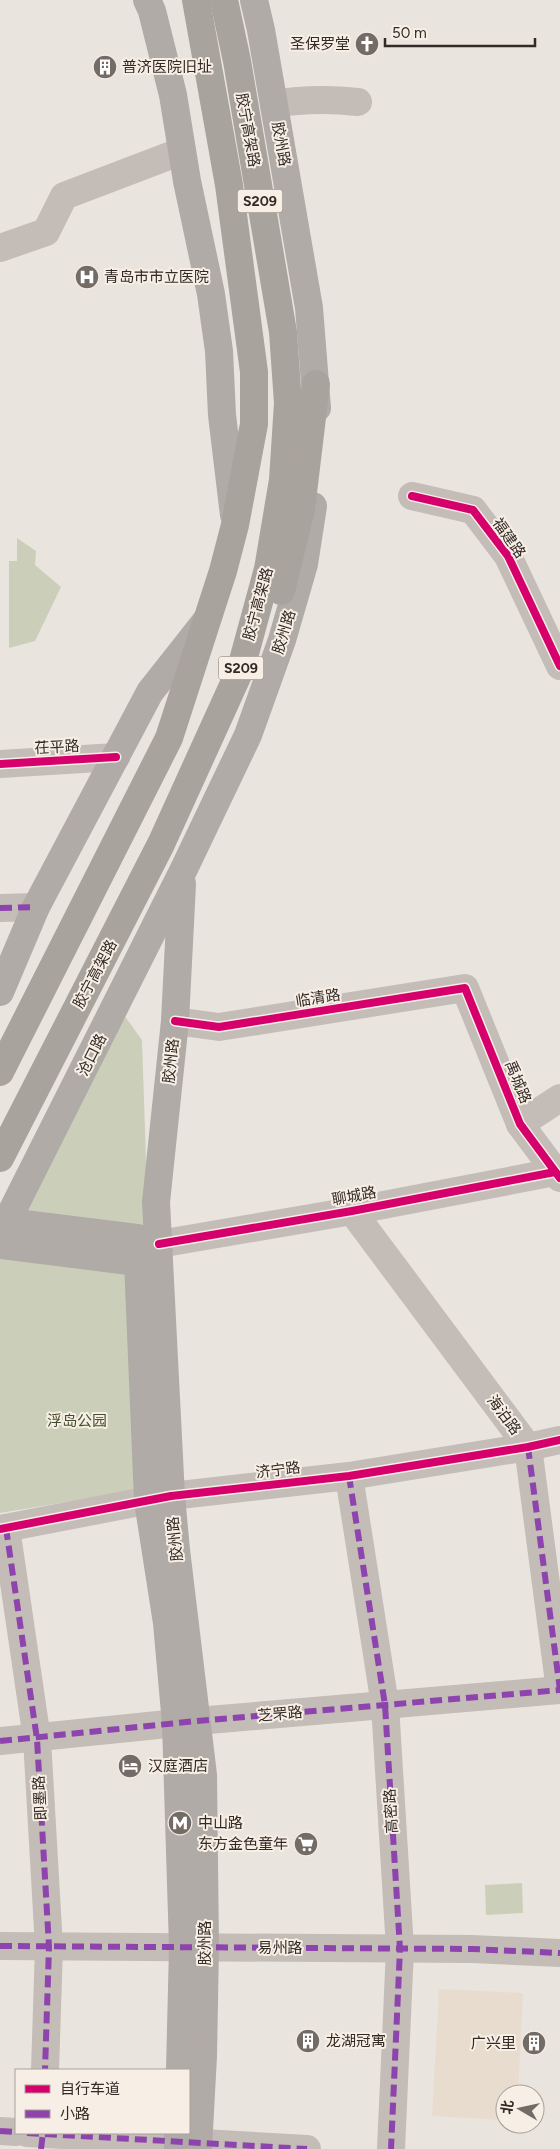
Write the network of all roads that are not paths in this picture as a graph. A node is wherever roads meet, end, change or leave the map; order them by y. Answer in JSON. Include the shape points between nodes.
{"nodes":[{"id":1,"x":147,"y":0,"type":"edge"},
{"id":2,"x":186,"y":0,"type":"edge"},
{"id":3,"x":196,"y":0,"type":"edge"},
{"id":4,"x":224,"y":0,"type":"edge"},
{"id":5,"x":254,"y":0,"type":"edge"},
{"id":6,"x":204,"y":47,"type":"junction"},
{"id":7,"x":358,"y":102,"type":"dead end"},
{"id":8,"x":274,"y":104,"type":"junction"},
{"id":9,"x":182,"y":151,"type":"junction"},
{"id":10,"x":0,"y":248,"type":"edge"},
{"id":11,"x":316,"y":384,"type":"junction"},
{"id":12,"x":412,"y":496,"type":"dead end"},
{"id":13,"x":236,"y":525,"type":"junction"},
{"id":14,"x":206,"y":621,"type":"junction"},
{"id":15,"x":560,"y":666,"type":"edge"},
{"id":16,"x":116,"y":757,"type":"junction"},
{"id":17,"x":0,"y":764,"type":"edge"},
{"id":18,"x":161,"y":844,"type":"junction"},
{"id":19,"x":182,"y":873,"type":"junction"},
{"id":20,"x":36,"y":907,"type":"junction"},
{"id":21,"x":0,"y":908,"type":"edge"},
{"id":22,"x":465,"y":988,"type":"joint"},
{"id":23,"x":0,"y":992,"type":"edge"},
{"id":24,"x":175,"y":1021,"type":"junction"},
{"id":25,"x":0,"y":1072,"type":"edge"},
{"id":26,"x":560,"y":1098,"type":"edge"},
{"id":27,"x":520,"y":1124,"type":"junction"},
{"id":28,"x":0,"y":1158,"type":"edge"},
{"id":29,"x":557,"y":1175,"type":"edge"},
{"id":30,"x":352,"y":1211,"type":"junction"},
{"id":31,"x":2,"y":1231,"type":"edge"},
{"id":32,"x":144,"y":1248,"type":"junction"},
{"id":33,"x":560,"y":1440,"type":"edge"},
{"id":34,"x":528,"y":1447,"type":"junction"},
{"id":35,"x":349,"y":1476,"type":"junction"},
{"id":36,"x":160,"y":1498,"type":"junction"},
{"id":37,"x":3,"y":1528,"type":"edge"},
{"id":38,"x":560,"y":1690,"type":"edge"},
{"id":39,"x":385,"y":1705,"type":"junction"},
{"id":40,"x":186,"y":1722,"type":"junction"},
{"id":41,"x":37,"y":1739,"type":"junction"},
{"id":42,"x":0,"y":1741,"type":"edge"},
{"id":43,"x":0,"y":1946,"type":"edge"},
{"id":44,"x":49,"y":1947,"type":"junction"},
{"id":45,"x":194,"y":1947,"type":"junction"},
{"id":46,"x":400,"y":1949,"type":"junction"},
{"id":47,"x":560,"y":1953,"type":"edge"},
{"id":48,"x":45,"y":2069,"type":"edge"},
{"id":49,"x":180,"y":2069,"type":"edge"},
{"id":50,"x":190,"y":2123,"type":"edge"},
{"id":51,"x":0,"y":2131,"type":"edge"},
{"id":52,"x":15,"y":2133,"type":"edge"},
{"id":53,"x":20,"y":2134,"type":"edge"},
{"id":54,"x":34,"y":2136,"type":"edge"},
{"id":55,"x":186,"y":2143,"type":"edge"},
{"id":56,"x":307,"y":2149,"type":"edge"},
{"id":57,"x":391,"y":2149,"type":"edge"}],
"edges":[{"from":1,"to":9,"type":"main road","via":[[173,95]]},
{"from":2,"to":6,"type":"highway"},
{"from":3,"to":6,"type":"highway","name":"胶宁高架路","number":"S209"},
{"from":4,"to":18,"type":"highway","name":"胶宁高架路","number":"S209","via":[[282,332],[288,403],[283,480],[268,570],[241,668]]},
{"from":5,"to":8,"type":"main road","name":"胶州路"},
{"from":6,"to":13,"type":"highway","name":"胶宁高架路","number":"S209","via":[[230,195],[254,372],[254,424]]},
{"from":7,"to":8,"type":"street","via":[[302,99]]},
{"from":8,"to":11,"type":"main road","name":"胶州路","via":[[309,308]]},
{"from":9,"to":10,"type":"street","via":[[64,196],[46,232]]},
{"from":9,"to":13,"type":"main road","via":[[219,352],[222,415]]},
{"from":11,"to":18,"type":"highway","via":[[301,509],[277,603],[253,674],[231,722]]},
{"from":11,"to":19,"type":"main road","name":"胶州路","via":[[320,461],[304,564],[282,640],[248,735]]},
{"from":12,"to":15,"type":"street","name":"福建路","via":[[473,510],[508,556]]},
{"from":13,"to":14,"type":"highway","name":"胶宁高架路","number":"S209"},
{"from":14,"to":16,"type":"main road","via":[[150,692]]},
{"from":14,"to":25,"type":"highway","name":"胶宁高架路","number":"S209","via":[[169,738]]},
{"from":16,"to":17,"type":"street","name":"茌平路"},
{"from":16,"to":20,"type":"main road"},
{"from":18,"to":28,"type":"highway","name":"胶宁高架路","number":"S209"},
{"from":19,"to":24,"type":"main road","name":"胶州路"},
{"from":19,"to":31,"type":"main road","name":"沧口路"},
{"from":20,"to":21,"type":"street"},
{"from":20,"to":23,"type":"main road"},
{"from":22,"to":24,"type":"street","name":"临清路","via":[[219,1027]]},
{"from":22,"to":27,"type":"street","name":"禹城路"},
{"from":24,"to":32,"type":"main road","name":"胶州路","via":[[156,1202]]},
{"from":26,"to":27,"type":"street"},
{"from":27,"to":29,"type":"street","name":"禹城路"},
{"from":29,"to":30,"type":"street","name":"聊城路"},
{"from":30,"to":32,"type":"street","name":"聊城路"},
{"from":30,"to":34,"type":"street","name":"海泊路"},
{"from":31,"to":32,"type":"main road","name":"聊城路"},
{"from":32,"to":36,"type":"main road","name":"胶州路"},
{"from":33,"to":34,"type":"street","name":"济宁路"},
{"from":34,"to":35,"type":"street","name":"济宁路"},
{"from":34,"to":38,"type":"street","name":"海泊路"},
{"from":35,"to":36,"type":"street","name":"济宁路"},
{"from":35,"to":39,"type":"street","name":"高密路"},
{"from":36,"to":37,"type":"street","name":"济宁路"},
{"from":36,"to":40,"type":"main road","name":"胶州路","via":[[176,1550]]},
{"from":37,"to":41,"type":"street","name":"即墨路"},
{"from":38,"to":39,"type":"street","name":"芝罘路"},
{"from":39,"to":40,"type":"street","name":"芝罘路"},
{"from":39,"to":46,"type":"street","name":"高密路"},
{"from":40,"to":41,"type":"street","name":"芝罘路"},
{"from":40,"to":45,"type":"main road","name":"胶州路","via":[[203,1774]]},
{"from":41,"to":42,"type":"street","name":"芝罘路"},
{"from":41,"to":44,"type":"street","name":"即墨路"},
{"from":43,"to":44,"type":"street","name":"易州路"},
{"from":44,"to":45,"type":"street","name":"易州路"},
{"from":44,"to":48,"type":"street","name":"即墨路"},
{"from":45,"to":46,"type":"street","name":"易州路"},
{"from":45,"to":49,"type":"main road","name":"胶州路"},
{"from":45,"to":50,"type":"main road","name":"胶州路","via":[[203,2056]]},
{"from":46,"to":47,"type":"street","name":"易州路"},
{"from":46,"to":57,"type":"street","name":"高密路"},
{"from":51,"to":52,"type":"street"},
{"from":53,"to":54,"type":"street"},
{"from":54,"to":55,"type":"street"},
{"from":55,"to":56,"type":"street"}]}
